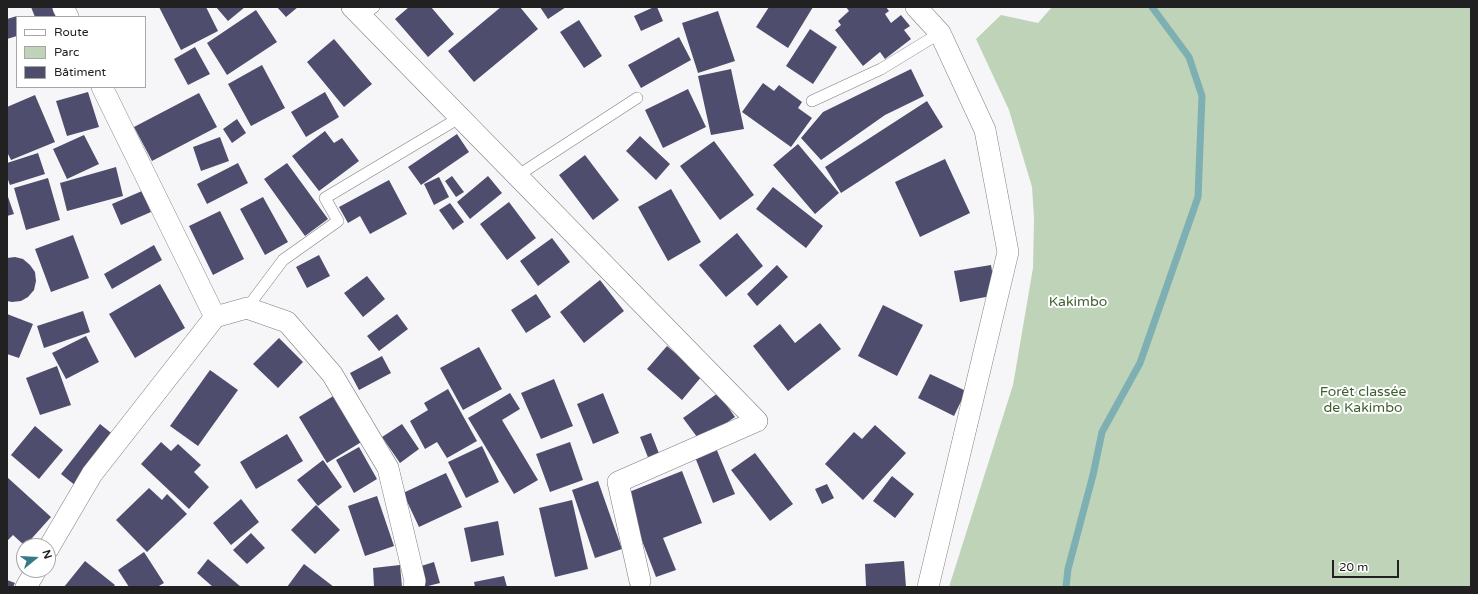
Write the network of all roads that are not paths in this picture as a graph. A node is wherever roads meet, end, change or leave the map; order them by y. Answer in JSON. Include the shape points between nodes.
{"nodes":[{"id":1,"x":63,"y":7,"type":"edge"},
{"id":2,"x":916,"y":7,"type":"edge"},
{"id":3,"x":362,"y":10,"type":"edge"},
{"id":4,"x":68,"y":16,"type":"edge"},
{"id":5,"x":940,"y":33,"type":"junction"},
{"id":6,"x":102,"y":88,"type":"edge"},
{"id":7,"x":637,"y":98,"type":"dead end"},
{"id":8,"x":812,"y":101,"type":"dead end"},
{"id":9,"x":459,"y":118,"type":"junction"},
{"id":10,"x":516,"y":176,"type":"junction"},
{"id":11,"x":247,"y":308,"type":"junction"},
{"id":12,"x":215,"y":317,"type":"junction"},
{"id":13,"x":54,"y":538,"type":"edge"},
{"id":14,"x":31,"y":578,"type":"edge"},
{"id":15,"x":640,"y":581,"type":"dead end"},
{"id":16,"x":26,"y":587,"type":"edge"},
{"id":17,"x":414,"y":587,"type":"edge"},
{"id":18,"x":928,"y":587,"type":"edge"}],
"edges":[{"from":1,"to":4,"type":"street"},
{"from":2,"to":5,"type":"street"},
{"from":3,"to":9,"type":"street"},
{"from":5,"to":8,"type":"lane","via":[[881,69]]},
{"from":5,"to":18,"type":"street","via":[[985,130],[1008,252]]},
{"from":6,"to":12,"type":"street"},
{"from":7,"to":10,"type":"lane"},
{"from":9,"to":10,"type":"street"},
{"from":9,"to":11,"type":"lane","via":[[325,198],[338,221],[283,260]]},
{"from":10,"to":15,"type":"street","via":[[756,421],[618,482]]},
{"from":11,"to":12,"type":"street"},
{"from":11,"to":17,"type":"street","via":[[287,322],[332,374],[340,387],[388,468],[415,581]]},
{"from":12,"to":13,"type":"street","via":[[92,474]]},
{"from":14,"to":16,"type":"street"}]}
